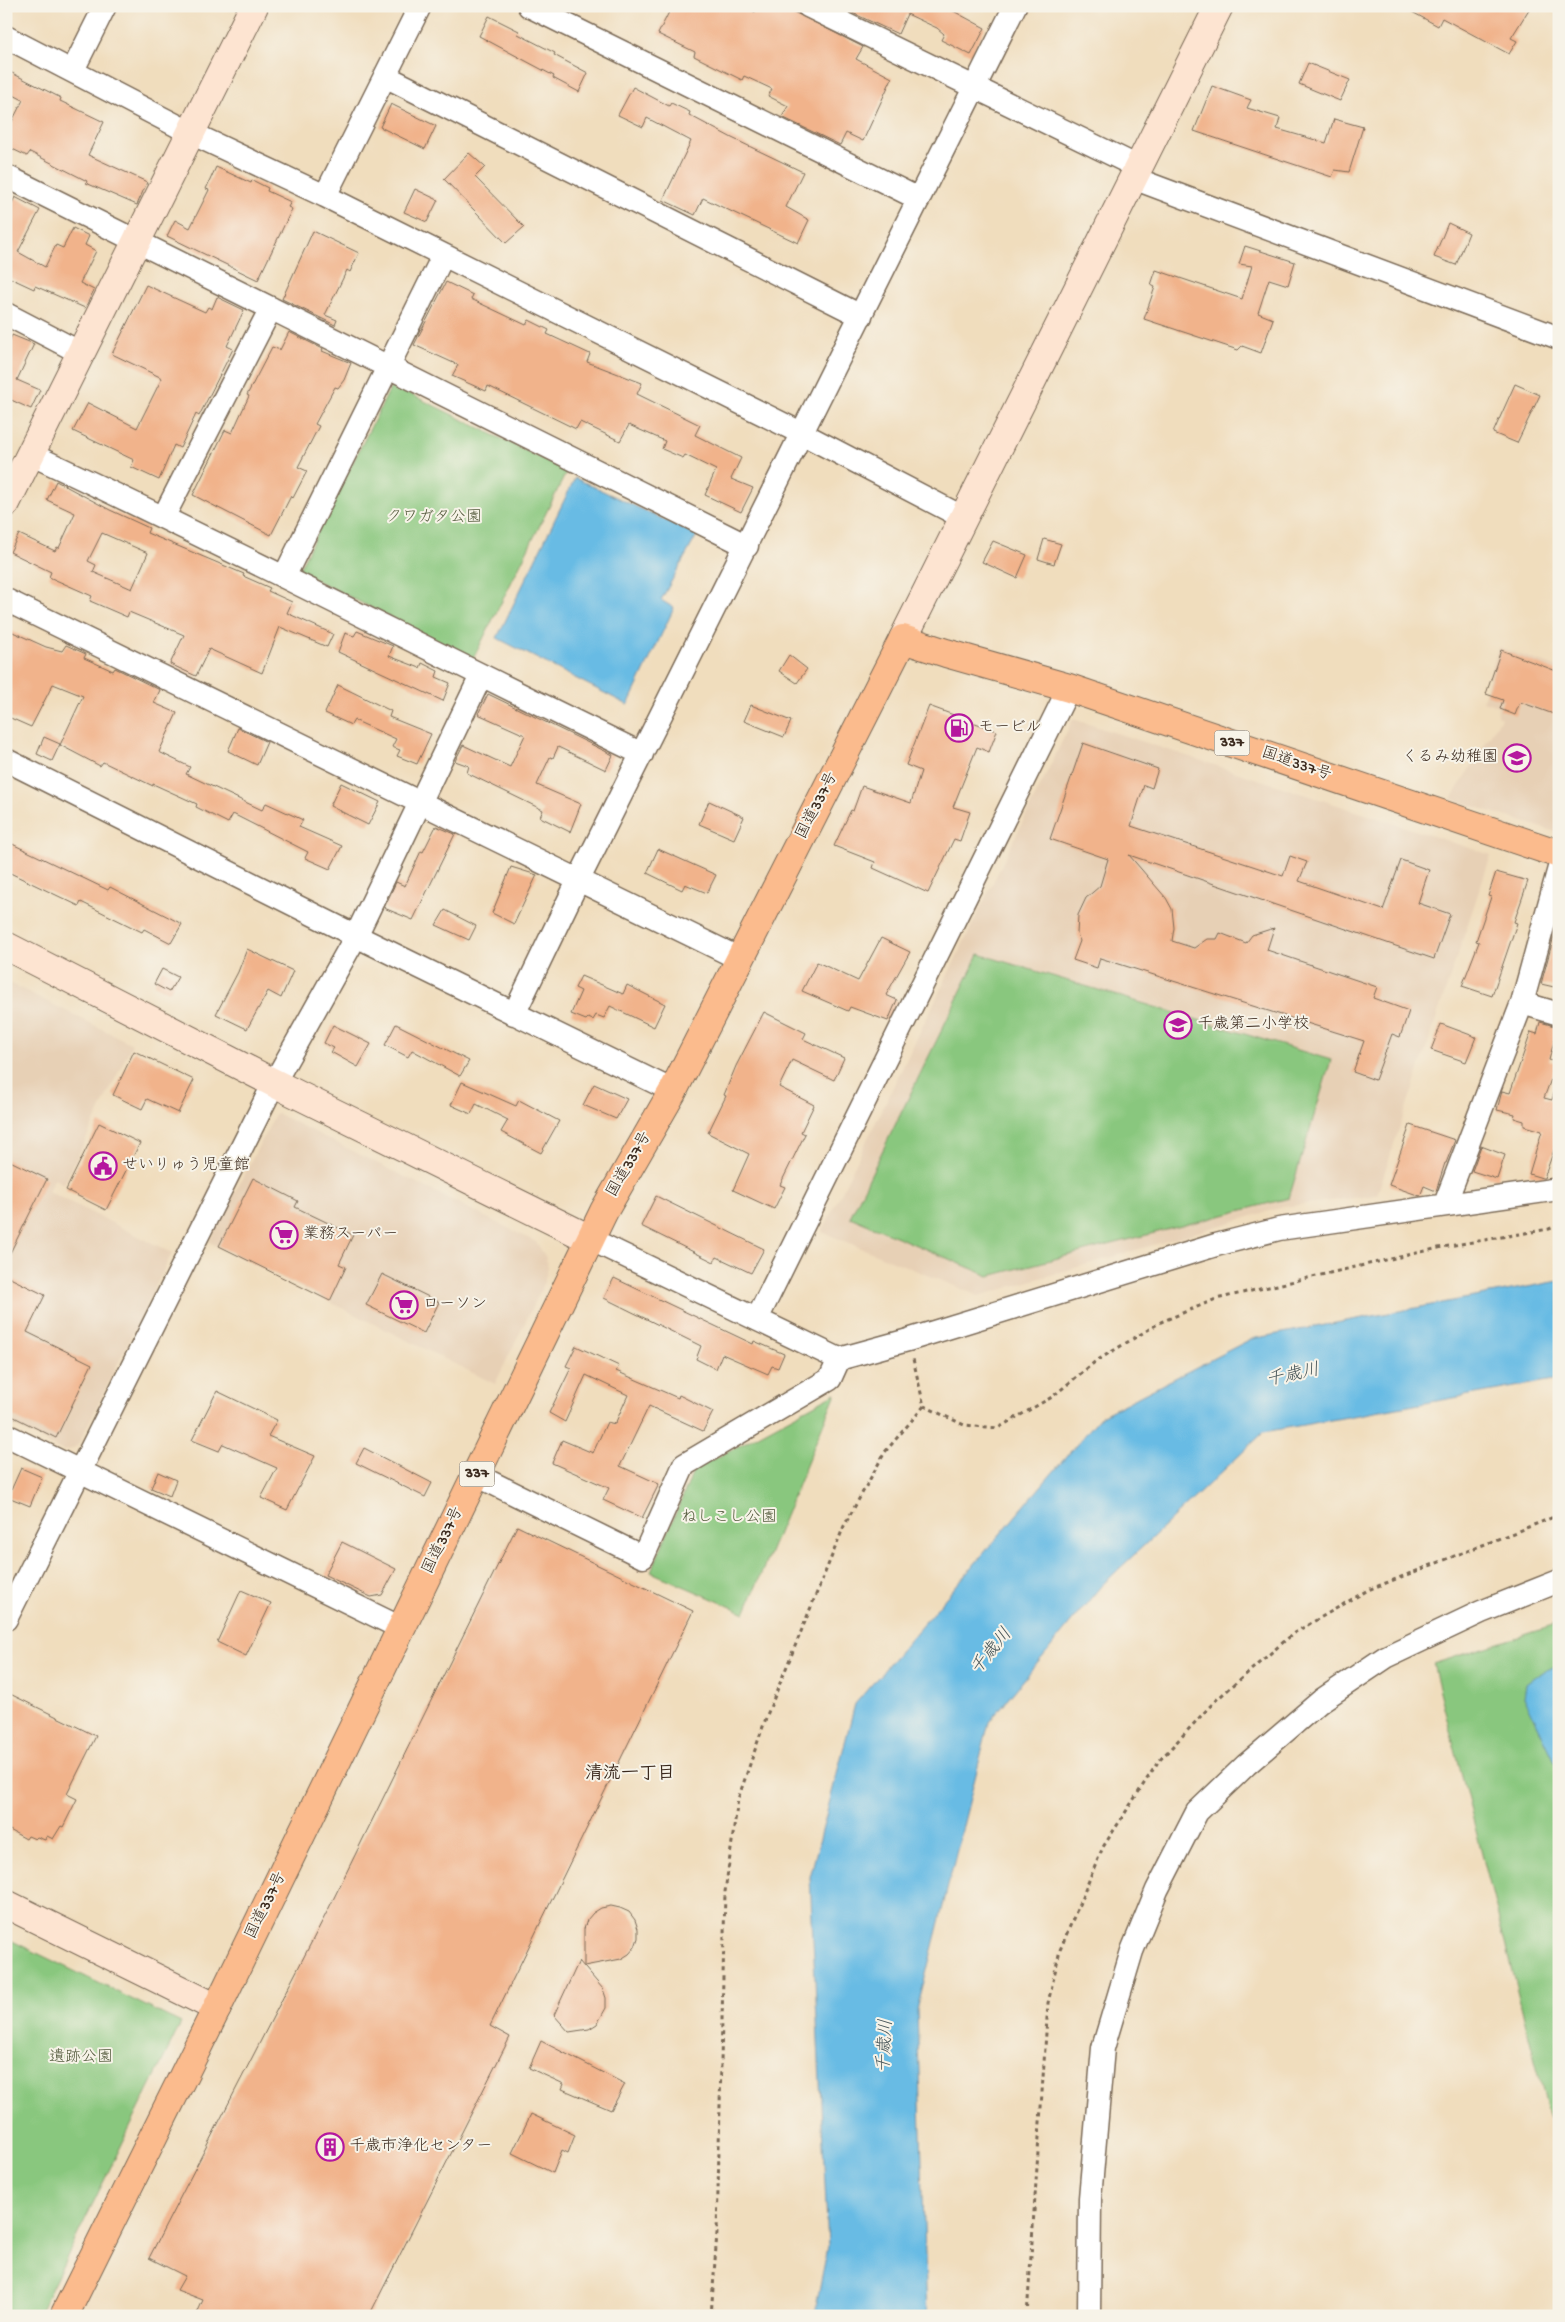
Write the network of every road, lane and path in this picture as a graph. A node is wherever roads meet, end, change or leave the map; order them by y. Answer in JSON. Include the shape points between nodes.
{"nodes":[{"id":1,"x":105,"y":6,"type":"edge"},
{"id":2,"x":254,"y":6,"type":"edge"},
{"id":3,"x":420,"y":6,"type":"edge"},
{"id":4,"x":529,"y":6,"type":"edge"},
{"id":5,"x":808,"y":6,"type":"edge"},
{"id":6,"x":1015,"y":6,"type":"edge"},
{"id":7,"x":1219,"y":6,"type":"edge"},
{"id":8,"x":6,"y":37,"type":"edge"},
{"id":9,"x":73,"y":70,"type":"junction"},
{"id":10,"x":385,"y":76,"type":"junction"},
{"id":11,"x":974,"y":88,"type":"junction"},
{"id":12,"x":191,"y":133,"type":"junction"},
{"id":13,"x":1135,"y":173,"type":"junction"},
{"id":14,"x":6,"y":176,"type":"edge"},
{"id":15,"x":325,"y":196,"type":"junction"},
{"id":16,"x":919,"y":199,"type":"junction"},
{"id":17,"x":136,"y":240,"type":"junction"},
{"id":18,"x":443,"y":256,"type":"junction"},
{"id":19,"x":271,"y":308,"type":"junction"},
{"id":20,"x":6,"y":314,"type":"edge"},
{"id":21,"x":861,"y":316,"type":"junction"},
{"id":22,"x":1559,"y":338,"type":"edge"},
{"id":23,"x":80,"y":353,"type":"junction"},
{"id":24,"x":390,"y":367,"type":"junction"},
{"id":25,"x":803,"y":434,"type":"junction"},
{"id":26,"x":30,"y":454,"type":"junction"},
{"id":27,"x":6,"y":503,"type":"edge"},
{"id":28,"x":164,"y":516,"type":"junction"},
{"id":29,"x":964,"y":518,"type":"junction"},
{"id":30,"x":747,"y":546,"type":"junction"},
{"id":31,"x":284,"y":577,"type":"junction"},
{"id":32,"x":6,"y":600,"type":"edge"},
{"id":33,"x":903,"y":639,"type":"junction"},
{"id":34,"x":481,"y":676,"type":"junction"},
{"id":35,"x":1069,"y":688,"type":"junction"},
{"id":36,"x":642,"y":754,"type":"junction"},
{"id":37,"x":6,"y":760,"type":"edge"},
{"id":38,"x":419,"y":804,"type":"junction"},
{"id":39,"x":1559,"y":854,"type":"edge"},
{"id":40,"x":1559,"y":868,"type":"edge"},
{"id":41,"x":578,"y":880,"type":"junction"},
{"id":42,"x":356,"y":936,"type":"junction"},
{"id":43,"x":6,"y":946,"type":"edge"},
{"id":44,"x":740,"y":959,"type":"junction"},
{"id":45,"x":1522,"y":1003,"type":"junction"},
{"id":46,"x":514,"y":1014,"type":"junction"},
{"id":47,"x":1559,"y":1014,"type":"edge"},
{"id":48,"x":274,"y":1083,"type":"junction"},
{"id":49,"x":673,"y":1091,"type":"junction"},
{"id":50,"x":1559,"y":1189,"type":"edge"},
{"id":51,"x":1445,"y":1204,"type":"junction"},
{"id":52,"x":1559,"y":1224,"type":"edge"},
{"id":53,"x":590,"y":1239,"type":"junction"},
{"id":54,"x":757,"y":1319,"type":"junction"},
{"id":55,"x":908,"y":1340,"type":"junction"},
{"id":56,"x":839,"y":1359,"type":"junction"},
{"id":57,"x":924,"y":1406,"type":"junction"},
{"id":58,"x":6,"y":1435,"type":"edge"},
{"id":59,"x":80,"y":1472,"type":"junction"},
{"id":60,"x":476,"y":1475,"type":"junction"},
{"id":61,"x":1559,"y":1581,"type":"edge"},
{"id":62,"x":6,"y":1619,"type":"edge"},
{"id":63,"x":401,"y":1628,"type":"junction"},
{"id":64,"x":6,"y":1904,"type":"edge"},
{"id":65,"x":217,"y":2008,"type":"junction"},
{"id":66,"x":64,"y":2316,"type":"edge"},
{"id":67,"x":712,"y":2316,"type":"edge"},
{"id":68,"x":1089,"y":2316,"type":"edge"}],
"edges":[{"from":1,"to":9,"type":"street"},
{"from":2,"to":12,"type":"street"},
{"from":3,"to":10,"type":"street"},
{"from":4,"to":16,"type":"street"},
{"from":5,"to":11,"type":"street"},
{"from":6,"to":11,"type":"street"},
{"from":7,"to":13,"type":"street"},
{"from":8,"to":9,"type":"street"},
{"from":9,"to":12,"type":"street"},
{"from":10,"to":15,"type":"street"},
{"from":10,"to":21,"type":"street"},
{"from":11,"to":13,"type":"street"},
{"from":11,"to":16,"type":"street"},
{"from":12,"to":15,"type":"street"},
{"from":12,"to":17,"type":"street"},
{"from":13,"to":22,"type":"street"},
{"from":13,"to":29,"type":"street"},
{"from":14,"to":17,"type":"street"},
{"from":15,"to":18,"type":"street"},
{"from":16,"to":21,"type":"street"},
{"from":17,"to":19,"type":"street"},
{"from":17,"to":23,"type":"street"},
{"from":18,"to":24,"type":"street"},
{"from":18,"to":25,"type":"street"},
{"from":19,"to":24,"type":"street"},
{"from":19,"to":28,"type":"street"},
{"from":20,"to":23,"type":"street"},
{"from":21,"to":25,"type":"street"},
{"from":23,"to":26,"type":"street"},
{"from":24,"to":30,"type":"street"},
{"from":24,"to":31,"type":"street"},
{"from":25,"to":29,"type":"street"},
{"from":25,"to":30,"type":"street"},
{"from":26,"to":27,"type":"street"},
{"from":26,"to":28,"type":"street"},
{"from":28,"to":31,"type":"street"},
{"from":29,"to":33,"type":"street"},
{"from":30,"to":36,"type":"street"},
{"from":31,"to":34,"type":"street"},
{"from":32,"to":38,"type":"street"},
{"from":33,"to":35,"type":"highway","name":"国道337号","number":"337"},
{"from":33,"to":44,"type":"highway","name":"国道337号","number":"337"},
{"from":34,"to":36,"type":"street"},
{"from":34,"to":38,"type":"street"},
{"from":35,"to":39,"type":"highway","name":"国道337号","number":"337"},
{"from":35,"to":54,"type":"street"},
{"from":36,"to":41,"type":"street"},
{"from":37,"to":42,"type":"street"},
{"from":38,"to":41,"type":"street"},
{"from":38,"to":42,"type":"street"},
{"from":40,"to":45,"type":"street"},
{"from":41,"to":44,"type":"street"},
{"from":41,"to":46,"type":"street"},
{"from":42,"to":46,"type":"street"},
{"from":42,"to":48,"type":"street"},
{"from":43,"to":48,"type":"street"},
{"from":44,"to":49,"type":"highway","name":"国道337号","number":"337"},
{"from":45,"to":47,"type":"street"},
{"from":45,"to":51,"type":"street"},
{"from":46,"to":49,"type":"street"},
{"from":48,"to":53,"type":"street"},
{"from":48,"to":59,"type":"street"},
{"from":49,"to":53,"type":"highway","name":"国道337号","number":"337"},
{"from":50,"to":51,"type":"street"},
{"from":51,"to":55,"type":"street","via":[[1279,1229],[1216,1245]]},
{"from":52,"to":57,"type":"path","via":[[1549,1229],[1443,1247],[1216,1299],[1161,1322],[1096,1361],[1052,1397],[998,1428],[964,1424]]},
{"from":53,"to":54,"type":"street"},
{"from":53,"to":60,"type":"highway","name":"国道337号","number":"337"},
{"from":54,"to":56,"type":"street"},
{"from":55,"to":56,"type":"street"},
{"from":55,"to":57,"type":"path"},
{"from":56,"to":60,"type":"street","via":[[830,1379],[684,1464],[643,1557]]},
{"from":57,"to":67,"type":"path","via":[[885,1452],[844,1526],[767,1715],[738,1799],[724,1892]]},
{"from":58,"to":59,"type":"street"},
{"from":59,"to":62,"type":"street"},
{"from":59,"to":63,"type":"street"},
{"from":60,"to":63,"type":"highway","name":"国道337号","number":"337"},
{"from":61,"to":68,"type":"street","via":[[1480,1612],[1386,1657],[1322,1700],[1197,1812],[1132,1951],[1103,2048],[1090,2198]]},
{"from":63,"to":65,"type":"highway","name":"国道337号","number":"337"},
{"from":64,"to":65,"type":"street"},
{"from":65,"to":66,"type":"highway","name":"国道337号","number":"337"}]}
